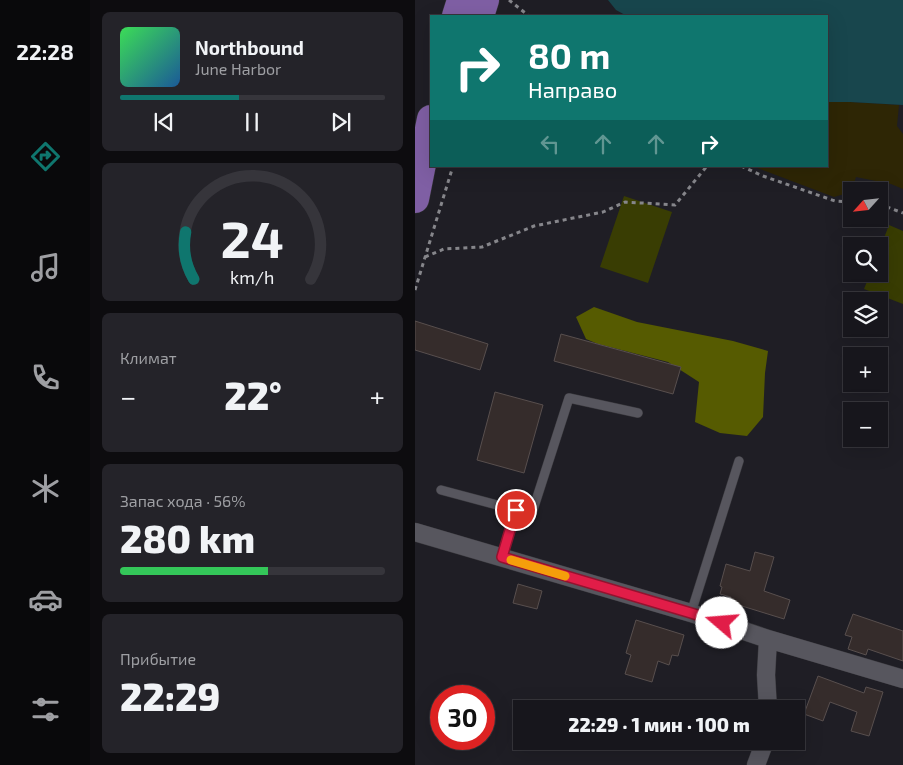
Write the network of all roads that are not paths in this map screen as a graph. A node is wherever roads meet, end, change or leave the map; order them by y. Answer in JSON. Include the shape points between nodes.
{"nodes":[{"id":1,"x":461,"y":0,"type":"edge"},
{"id":2,"x":485,"y":0,"type":"edge"},
{"id":3,"x":456,"y":15,"type":"edge"},
{"id":4,"x":480,"y":15,"type":"edge"},
{"id":5,"x":430,"y":124,"type":"edge"},
{"id":6,"x":430,"y":160,"type":"edge"},
{"id":7,"x":415,"y":198,"type":"edge"},
{"id":8,"x":638,"y":413,"type":"dead end"},
{"id":9,"x":739,"y":460,"type":"dead end"},
{"id":10,"x":441,"y":490,"type":"dead end"},
{"id":11,"x":516,"y":510,"type":"junction"},
{"id":12,"x":415,"y":532,"type":"edge"},
{"id":13,"x":502,"y":557,"type":"junction"},
{"id":14,"x":691,"y":613,"type":"junction"},
{"id":15,"x":768,"y":639,"type":"junction"},
{"id":16,"x":903,"y":678,"type":"edge"},
{"id":17,"x":767,"y":700,"type":"edge"},
{"id":18,"x":762,"y":750,"type":"edge"},
{"id":19,"x":756,"y":765,"type":"edge"}],
"edges":[{"from":1,"to":3,"type":"main road"},
{"from":2,"to":4,"type":"main road"},
{"from":5,"to":7,"type":"main road"},
{"from":6,"to":7,"type":"main road"},
{"from":8,"to":11,"type":"lane","via":[[569,398],[532,513]]},
{"from":9,"to":14,"type":"lane"},
{"from":10,"to":11,"type":"lane"},
{"from":11,"to":13,"type":"lane"},
{"from":12,"to":13,"type":"street"},
{"from":13,"to":14,"type":"street"},
{"from":14,"to":15,"type":"street"},
{"from":15,"to":16,"type":"street"},
{"from":15,"to":17,"type":"street"},
{"from":18,"to":19,"type":"street"}]}
